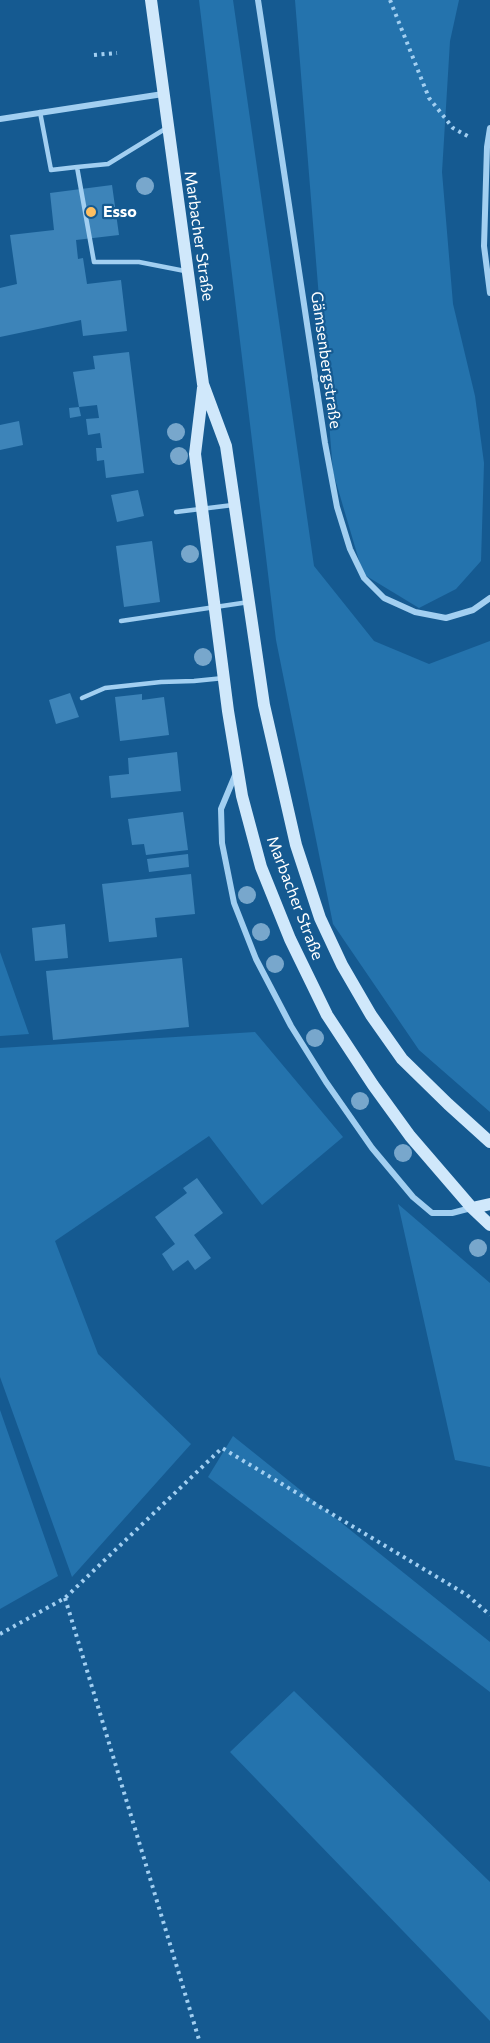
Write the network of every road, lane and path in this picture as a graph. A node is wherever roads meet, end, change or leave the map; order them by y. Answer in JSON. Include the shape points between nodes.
{"nodes":[{"id":1,"x":151,"y":0,"type":"edge"},
{"id":2,"x":258,"y":0,"type":"edge"},
{"id":3,"x":390,"y":0,"type":"edge"},
{"id":4,"x":117,"y":53,"type":"dead end"},
{"id":5,"x":94,"y":55,"type":"dead end"},
{"id":6,"x":163,"y":94,"type":"junction"},
{"id":7,"x":40,"y":112,"type":"junction"},
{"id":8,"x":0,"y":119,"type":"edge"},
{"id":9,"x":168,"y":127,"type":"junction"},
{"id":10,"x":490,"y":129,"type":"edge"},
{"id":11,"x":489,"y":147,"type":"edge"},
{"id":12,"x":77,"y":167,"type":"junction"},
{"id":13,"x":188,"y":272,"type":"junction"},
{"id":14,"x":490,"y":293,"type":"edge"},
{"id":15,"x":203,"y":384,"type":"junction"},
{"id":16,"x":234,"y":506,"type":"junction"},
{"id":17,"x":202,"y":508,"type":"junction"},
{"id":18,"x":176,"y":512,"type":"dead end"},
{"id":19,"x":490,"y":598,"type":"edge"},
{"id":20,"x":249,"y":602,"type":"junction"},
{"id":21,"x":214,"y":607,"type":"junction"},
{"id":22,"x":121,"y":621,"type":"dead end"},
{"id":23,"x":224,"y":678,"type":"junction"},
{"id":24,"x":82,"y":698,"type":"dead end"},
{"id":25,"x":237,"y":770,"type":"junction"},
{"id":26,"x":490,"y":1142,"type":"edge"},
{"id":27,"x":490,"y":1204,"type":"edge"},
{"id":28,"x":472,"y":1208,"type":"junction"},
{"id":29,"x":490,"y":1225,"type":"edge"},
{"id":30,"x":64,"y":1598,"type":"junction"},
{"id":31,"x":490,"y":1616,"type":"edge"},
{"id":32,"x":0,"y":1635,"type":"edge"},
{"id":33,"x":200,"y":2043,"type":"edge"}],
"edges":[{"from":1,"to":6,"type":"main road","name":"Marbacher Straße"},
{"from":2,"to":19,"type":"street","name":"Gämsenbergstraße","via":[[325,443],[337,507],[350,549],[364,578],[384,598],[415,612],[446,618],[473,610]]},
{"from":3,"to":11,"type":"path","via":[[429,98],[453,128]]},
{"from":4,"to":5,"type":"path"},
{"from":6,"to":7,"type":"street"},
{"from":6,"to":9,"type":"main road","name":"Marbacher Straße"},
{"from":7,"to":8,"type":"street"},
{"from":7,"to":12,"type":"lane","via":[[51,170]]},
{"from":9,"to":12,"type":"lane","via":[[108,164]]},
{"from":9,"to":13,"type":"main road","name":"Marbacher Straße"},
{"from":10,"to":11,"type":"street"},
{"from":11,"to":14,"type":"street","via":[[484,246]]},
{"from":12,"to":13,"type":"lane","via":[[94,262],[140,262]]},
{"from":13,"to":15,"type":"main road","name":"Marbacher Straße"},
{"from":15,"to":16,"type":"main road","name":"Marbacher Straße","via":[[226,446]]},
{"from":15,"to":17,"type":"main road","name":"Marbacher Straße","via":[[195,454]]},
{"from":16,"to":17,"type":"lane"},
{"from":16,"to":20,"type":"main road","name":"Marbacher Straße"},
{"from":17,"to":18,"type":"lane"},
{"from":17,"to":21,"type":"main road","name":"Marbacher Straße"},
{"from":20,"to":21,"type":"lane"},
{"from":20,"to":26,"type":"main road","name":"Marbacher Straße","via":[[277,770],[320,918],[342,965],[402,1059]]},
{"from":21,"to":22,"type":"lane"},
{"from":21,"to":23,"type":"main road","name":"Marbacher Straße"},
{"from":23,"to":24,"type":"lane","via":[[105,688]]},
{"from":23,"to":25,"type":"main road","name":"Marbacher Straße"},
{"from":25,"to":28,"type":"main road","name":"Marbacher Straße","via":[[261,867],[327,1015],[410,1136]]},
{"from":25,"to":28,"type":"street","via":[[221,809],[222,843],[234,903],[256,959],[291,1026],[372,1148],[413,1197],[432,1213]]},
{"from":27,"to":28,"type":"main road"},
{"from":28,"to":29,"type":"main road","name":"Marbacher Straße"},
{"from":30,"to":31,"type":"path","via":[[222,1448],[467,1595]]},
{"from":30,"to":32,"type":"path"},
{"from":30,"to":33,"type":"path"}]}
